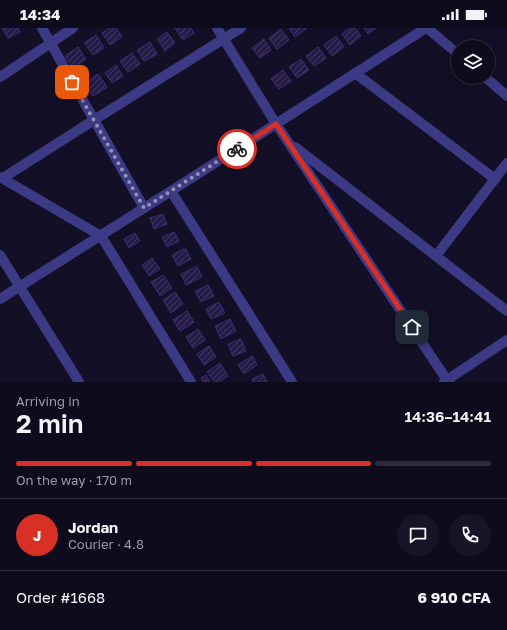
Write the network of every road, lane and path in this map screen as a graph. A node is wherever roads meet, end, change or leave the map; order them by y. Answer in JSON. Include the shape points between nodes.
{"nodes":[{"id":1,"x":42,"y":28,"type":"edge"},
{"id":2,"x":73,"y":28,"type":"edge"},
{"id":3,"x":217,"y":28,"type":"edge"},
{"id":4,"x":242,"y":28,"type":"edge"},
{"id":5,"x":427,"y":28,"type":"edge"},
{"id":6,"x":224,"y":39,"type":"junction"},
{"id":7,"x":50,"y":43,"type":"junction"},
{"id":8,"x":451,"y":48,"type":"edge"},
{"id":9,"x":355,"y":73,"type":"junction"},
{"id":10,"x":0,"y":77,"type":"edge"},
{"id":11,"x":493,"y":84,"type":"edge"},
{"id":12,"x":507,"y":96,"type":"edge"},
{"id":13,"x":94,"y":120,"type":"junction"},
{"id":14,"x":276,"y":124,"type":"junction"},
{"id":15,"x":287,"y":141,"type":"junction"},
{"id":16,"x":507,"y":163,"type":"edge"},
{"id":17,"x":1,"y":178,"type":"edge"},
{"id":18,"x":494,"y":179,"type":"junction"},
{"id":19,"x":171,"y":191,"type":"junction"},
{"id":20,"x":144,"y":208,"type":"junction"},
{"id":21,"x":101,"y":236,"type":"junction"},
{"id":22,"x":0,"y":255,"type":"edge"},
{"id":23,"x":436,"y":256,"type":"junction"},
{"id":24,"x":20,"y":286,"type":"junction"},
{"id":25,"x":0,"y":299,"type":"edge"},
{"id":26,"x":507,"y":310,"type":"edge"},
{"id":27,"x":507,"y":340,"type":"edge"},
{"id":28,"x":447,"y":381,"type":"edge"},
{"id":29,"x":79,"y":382,"type":"edge"},
{"id":30,"x":192,"y":382,"type":"edge"},
{"id":31,"x":292,"y":382,"type":"edge"}],
"edges":[{"from":1,"to":7,"type":"street"},
{"from":2,"to":7,"type":"street"},
{"from":3,"to":6,"type":"street"},
{"from":4,"to":6,"type":"street"},
{"from":5,"to":8,"type":"street"},
{"from":5,"to":9,"type":"street"},
{"from":6,"to":13,"type":"street"},
{"from":6,"to":14,"type":"street"},
{"from":7,"to":10,"type":"street"},
{"from":7,"to":13,"type":"street"},
{"from":9,"to":14,"type":"street"},
{"from":9,"to":18,"type":"street"},
{"from":11,"to":12,"type":"street"},
{"from":13,"to":17,"type":"street"},
{"from":13,"to":20,"type":"street"},
{"from":14,"to":15,"type":"street"},
{"from":14,"to":19,"type":"street"},
{"from":15,"to":23,"type":"street"},
{"from":15,"to":28,"type":"street"},
{"from":16,"to":18,"type":"street"},
{"from":17,"to":21,"type":"street"},
{"from":18,"to":23,"type":"street"},
{"from":19,"to":20,"type":"street"},
{"from":19,"to":31,"type":"street"},
{"from":20,"to":21,"type":"street"},
{"from":21,"to":24,"type":"street"},
{"from":21,"to":30,"type":"street"},
{"from":22,"to":24,"type":"street"},
{"from":23,"to":26,"type":"street"},
{"from":24,"to":25,"type":"street"},
{"from":24,"to":29,"type":"street"},
{"from":27,"to":28,"type":"street"}]}
